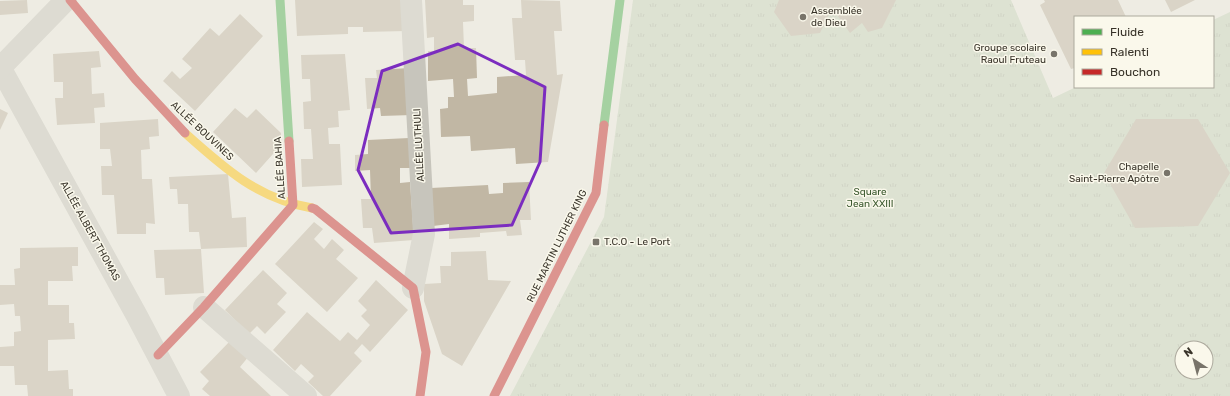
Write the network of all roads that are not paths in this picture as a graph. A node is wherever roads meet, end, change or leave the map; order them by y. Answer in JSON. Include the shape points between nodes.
{"nodes":[{"id":1,"x":66,"y":0,"type":"edge"},
{"id":2,"x":70,"y":0,"type":"edge"},
{"id":3,"x":280,"y":0,"type":"edge"},
{"id":4,"x":411,"y":0,"type":"edge"},
{"id":5,"x":620,"y":0,"type":"edge"},
{"id":6,"x":0,"y":68,"type":"edge"},
{"id":7,"x":293,"y":205,"type":"junction"},
{"id":8,"x":413,"y":288,"type":"junction"},
{"id":9,"x":204,"y":307,"type":"junction"},
{"id":10,"x":158,"y":355,"type":"junction"},
{"id":11,"x":179,"y":396,"type":"edge"},
{"id":12,"x":306,"y":396,"type":"edge"},
{"id":13,"x":420,"y":396,"type":"edge"},
{"id":14,"x":494,"y":396,"type":"edge"}],
"edges":[{"from":1,"to":6,"type":"street"},
{"from":2,"to":7,"type":"street","name":"ALLÉE BOUVINES","via":[[176,125],[215,160],[258,191]]},
{"from":3,"to":7,"type":"street","name":"ALLÉE BAHIA"},
{"from":4,"to":8,"type":"street","name":"ALLÉE LUTHULI","via":[[424,234]]},
{"from":5,"to":14,"type":"street","name":"RUE MARTIN LUTHER KING","via":[[596,193]]},
{"from":6,"to":10,"type":"street","name":"ALLÉE ALBERT THOMAS"},
{"from":7,"to":8,"type":"street","name":"ALLÉE BOUVINES","via":[[315,209]]},
{"from":7,"to":9,"type":"street","name":"ALLÉE BAHIA"},
{"from":8,"to":13,"type":"street","via":[[426,352]]},
{"from":9,"to":10,"type":"street","name":"ALLÉE BAHIA"},
{"from":9,"to":12,"type":"street"},
{"from":10,"to":11,"type":"street","name":"ALLÉE ALBERT THOMAS"}]}
